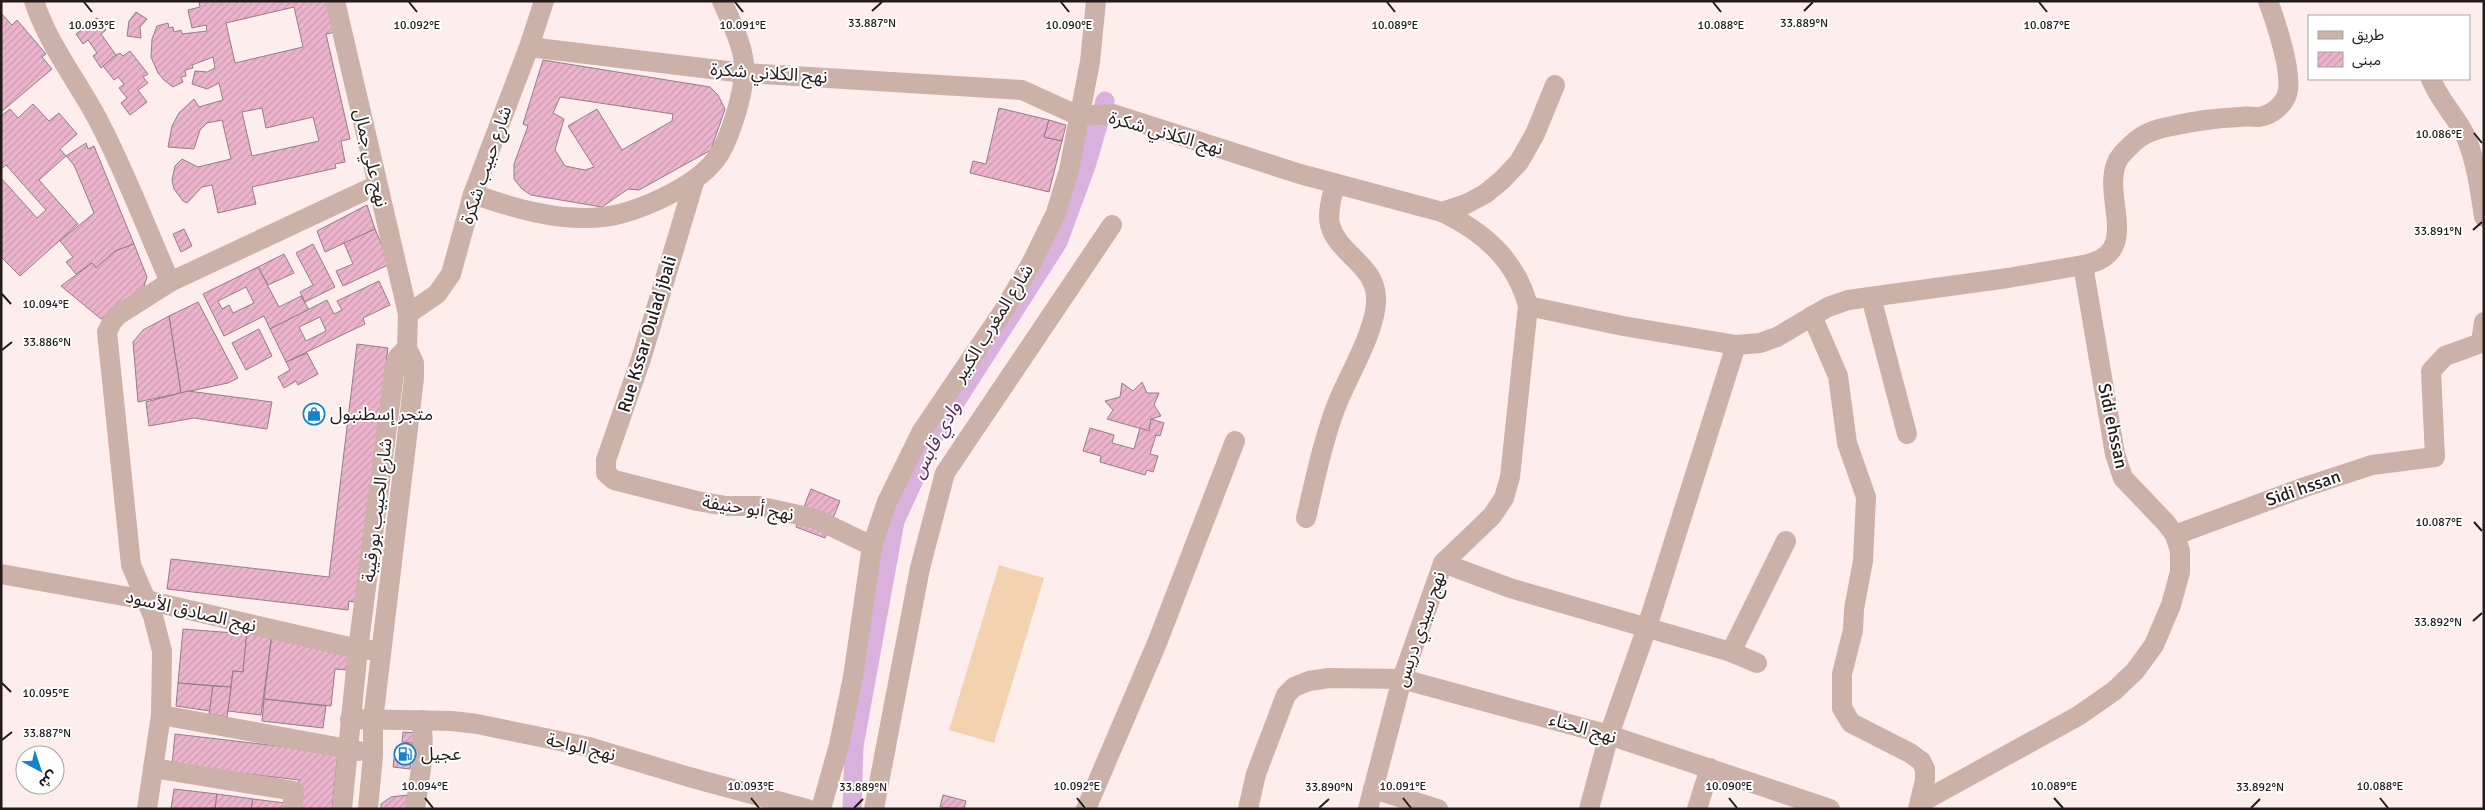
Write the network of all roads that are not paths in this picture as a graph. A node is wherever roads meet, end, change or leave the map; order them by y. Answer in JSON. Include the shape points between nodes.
{"nodes":[{"id":1,"x":34,"y":1,"type":"edge"},
{"id":2,"x":335,"y":1,"type":"edge"},
{"id":3,"x":544,"y":1,"type":"edge"},
{"id":4,"x":722,"y":1,"type":"edge"},
{"id":5,"x":1096,"y":1,"type":"edge"},
{"id":6,"x":2268,"y":1,"type":"edge"},
{"id":7,"x":529,"y":47,"type":"junction"},
{"id":8,"x":744,"y":73,"type":"junction"},
{"id":9,"x":2432,"y":80,"type":"edge"},
{"id":10,"x":1555,"y":85,"type":"dead end"},
{"id":11,"x":1079,"y":116,"type":"junction"},
{"id":12,"x":694,"y":179,"type":"junction"},
{"id":13,"x":377,"y":184,"type":"junction"},
{"id":14,"x":1335,"y":184,"type":"junction"},
{"id":15,"x":473,"y":194,"type":"junction"},
{"id":16,"x":1442,"y":212,"type":"junction"},
{"id":17,"x":2484,"y":217,"type":"edge"},
{"id":18,"x":1112,"y":225,"type":"dead end"},
{"id":19,"x":2083,"y":264,"type":"junction"},
{"id":20,"x":170,"y":282,"type":"junction"},
{"id":21,"x":1871,"y":297,"type":"junction"},
{"id":22,"x":1528,"y":306,"type":"junction"},
{"id":23,"x":408,"y":314,"type":"junction"},
{"id":24,"x":1812,"y":316,"type":"junction"},
{"id":25,"x":2484,"y":322,"type":"edge"},
{"id":26,"x":2482,"y":342,"type":"edge"},
{"id":27,"x":1736,"y":346,"type":"junction"},
{"id":28,"x":407,"y":348,"type":"junction"},
{"id":29,"x":1907,"y":434,"type":"dead end"},
{"id":30,"x":1235,"y":441,"type":"dead end"},
{"id":31,"x":620,"y":481,"type":"joint"},
{"id":32,"x":1306,"y":518,"type":"dead end"},
{"id":33,"x":2175,"y":535,"type":"junction"},
{"id":34,"x":1786,"y":541,"type":"dead end"},
{"id":35,"x":872,"y":546,"type":"junction"},
{"id":36,"x":1443,"y":563,"type":"junction"},
{"id":37,"x":1,"y":574,"type":"edge"},
{"id":38,"x":146,"y":600,"type":"junction"},
{"id":39,"x":1647,"y":627,"type":"junction"},
{"id":40,"x":358,"y":649,"type":"junction"},
{"id":41,"x":381,"y":651,"type":"junction"},
{"id":42,"x":1731,"y":652,"type":"junction"},
{"id":43,"x":1757,"y":663,"type":"dead end"},
{"id":44,"x":1402,"y":679,"type":"junction"},
{"id":45,"x":161,"y":715,"type":"junction"},
{"id":46,"x":350,"y":719,"type":"junction"},
{"id":47,"x":422,"y":720,"type":"junction"},
{"id":48,"x":372,"y":721,"type":"junction"},
{"id":49,"x":1609,"y":735,"type":"junction"},
{"id":50,"x":348,"y":748,"type":"junction"},
{"id":51,"x":373,"y":755,"type":"junction"},
{"id":52,"x":153,"y":768,"type":"junction"},
{"id":53,"x":1710,"y":768,"type":"junction"},
{"id":54,"x":1373,"y":789,"type":"junction"},
{"id":55,"x":1807,"y":805,"type":"edge"},
{"id":56,"x":1919,"y":806,"type":"edge"},
{"id":57,"x":795,"y":808,"type":"edge"},
{"id":58,"x":147,"y":809,"type":"edge"},
{"id":59,"x":292,"y":809,"type":"edge"},
{"id":60,"x":342,"y":809,"type":"edge"},
{"id":61,"x":368,"y":809,"type":"edge"},
{"id":62,"x":415,"y":809,"type":"edge"},
{"id":63,"x":821,"y":809,"type":"edge"},
{"id":64,"x":874,"y":809,"type":"edge"},
{"id":65,"x":1086,"y":809,"type":"edge"},
{"id":66,"x":1248,"y":809,"type":"edge"},
{"id":67,"x":1368,"y":809,"type":"edge"},
{"id":68,"x":1438,"y":809,"type":"edge"},
{"id":69,"x":1589,"y":809,"type":"edge"},
{"id":70,"x":1697,"y":809,"type":"edge"},
{"id":71,"x":1830,"y":809,"type":"edge"}],
"edges":[{"from":1,"to":20,"type":"street","via":[[42,25],[111,146]]},
{"from":2,"to":13,"type":"street","name":"نهج علي جمال"},
{"from":3,"to":7,"type":"street","name":"شارع حبيب شكرة"},
{"from":4,"to":8,"type":"street","via":[[739,45]]},
{"from":5,"to":11,"type":"street","name":"شارع المغرب الكبير","via":[[1090,62]]},
{"from":6,"to":19,"type":"street","via":[[2284,56],[2288,90],[2283,102],[2260,117],[2184,123],[2140,136],[2117,162],[2113,176],[2116,240],[2104,258]]},
{"from":7,"to":8,"type":"street","name":"نهج الكلاني شكرة"},
{"from":7,"to":15,"type":"street","name":"شارع حبيب شكرة"},
{"from":8,"to":11,"type":"street","name":"نهج الكلاني شكرة","via":[[1022,90]]},
{"from":8,"to":12,"type":"street","via":[[726,144],[715,160]]},
{"from":9,"to":17,"type":"street","via":[[2464,134],[2480,188]]},
{"from":10,"to":16,"type":"street","via":[[1519,162],[1485,194]]},
{"from":11,"to":14,"type":"street","name":"نهج الكلاني شكرة","via":[[1113,114]]},
{"from":11,"to":35,"type":"street","name":"شارع المغرب الكبير","via":[[1056,213],[1004,310],[922,431],[887,502]]},
{"from":12,"to":15,"type":"street","via":[[646,205],[604,217],[568,217],[507,206]]},
{"from":12,"to":31,"type":"street","name":"Rue Kssar Oulad jbali","via":[[641,359],[606,460],[606,473]]},
{"from":13,"to":20,"type":"street"},
{"from":13,"to":23,"type":"street","name":"نهج علي جمال"},
{"from":14,"to":16,"type":"street","name":"نهج الكلاني شكرة"},
{"from":14,"to":32,"type":"street","via":[[1330,225],[1339,241],[1370,275],[1376,299],[1368,333],[1337,405]]},
{"from":15,"to":23,"type":"street","name":"شارع حبيب شكرة","via":[[451,274],[437,294]]},
{"from":16,"to":22,"type":"street","name":"نهج سيدي دريس","via":[[1464,222],[1499,250],[1514,269]]},
{"from":18,"to":64,"type":"street","via":[[945,473],[920,568]]},
{"from":19,"to":21,"type":"street"},
{"from":19,"to":33,"type":"street","name":"Sidi ehssan","via":[[2115,454],[2123,478],[2156,510]]},
{"from":20,"to":38,"type":"street","via":[[118,315],[107,332],[131,565]]},
{"from":21,"to":24,"type":"street","via":[[1848,300]]},
{"from":21,"to":29,"type":"street"},
{"from":22,"to":27,"type":"street"},
{"from":22,"to":36,"type":"street","name":"نهج سيدي دريس","via":[[1510,476],[1504,498],[1492,516]]},
{"from":23,"to":28,"type":"street","name":"نهج علي جمال"},
{"from":24,"to":27,"type":"street","via":[[1777,337]]},
{"from":24,"to":56,"type":"street","name":"Sidi ehssan","via":[[1838,376],[1847,443],[1866,497],[1863,561],[1853,630],[1842,674],[1842,708],[1851,723],[1921,761],[1925,780]]},
{"from":25,"to":26,"type":"street"},
{"from":26,"to":33,"type":"street","name":"Sidi hssan","via":[[2445,356],[2430,371],[2435,457],[2372,465]]},
{"from":27,"to":39,"type":"street"},
{"from":28,"to":40,"type":"street","name":"شارع الحبيب بورقيبة","via":[[395,366]]},
{"from":28,"to":41,"type":"street","name":"شارع الحبيب بورقيبة","via":[[414,362],[414,378]]},
{"from":30,"to":65,"type":"street","via":[[1157,643]]},
{"from":31,"to":35,"type":"street","name":"نهج أبو حنيفة","via":[[697,501],[726,506],[758,506],[816,519]]},
{"from":33,"to":56,"type":"street","name":"Sidi ehssan","via":[[2180,551],[2178,580],[2154,646],[2135,671],[2114,691],[2078,716]]},
{"from":34,"to":42,"type":"street"},
{"from":35,"to":63,"type":"street","name":"شارع المغرب الكبير","via":[[853,677]]},
{"from":36,"to":39,"type":"street","via":[[1510,588]]},
{"from":36,"to":44,"type":"street","name":"نهج سيدي دريس"},
{"from":37,"to":38,"type":"street","name":"نهج الصادق الأسود"},
{"from":38,"to":40,"type":"street","name":"نهج الصادق الأسود"},
{"from":38,"to":45,"type":"street","via":[[162,651]]},
{"from":39,"to":42,"type":"street"},
{"from":39,"to":49,"type":"street"},
{"from":40,"to":41,"type":"street","name":"نهج الصادق الأسود"},
{"from":40,"to":46,"type":"street","name":"شارع الحبيب بورقيبة"},
{"from":41,"to":48,"type":"street","name":"شارع الحبيب بورقيبة"},
{"from":42,"to":43,"type":"street"},
{"from":44,"to":49,"type":"street","name":"نهج الحناء"},
{"from":44,"to":54,"type":"street","name":"نهج سيدي دريس"},
{"from":44,"to":66,"type":"street","name":"نهج الحناء","via":[[1329,678],[1294,687],[1286,695],[1256,774]]},
{"from":45,"to":50,"type":"street"},
{"from":45,"to":52,"type":"street"},
{"from":46,"to":48,"type":"street","name":"نهج الواحة"},
{"from":46,"to":50,"type":"street","name":"شارع الحبيب بورقيبة"},
{"from":47,"to":48,"type":"street","name":"نهج الواحة"},
{"from":47,"to":57,"type":"street","name":"نهج الواحة","via":[[477,724],[590,747]]},
{"from":47,"to":62,"type":"street","via":[[422,755]]},
{"from":48,"to":51,"type":"street","name":"شارع الحبيب بورقيبة"},
{"from":49,"to":53,"type":"street","name":"نهج الحناء"},
{"from":49,"to":69,"type":"street"},
{"from":50,"to":51,"type":"street"},
{"from":50,"to":60,"type":"street","name":"شارع الحبيب بورقيبة"},
{"from":51,"to":61,"type":"street","name":"شارع الحبيب بورقيبة"},
{"from":52,"to":58,"type":"street"},
{"from":52,"to":59,"type":"street","via":[[294,791]]},
{"from":53,"to":55,"type":"street","name":"نهج الحناء"},
{"from":53,"to":70,"type":"street"},
{"from":54,"to":67,"type":"street","name":"نهج سيدي دريس"},
{"from":54,"to":68,"type":"street"},
{"from":55,"to":71,"type":"street","name":"نهج الحناء"}]}
